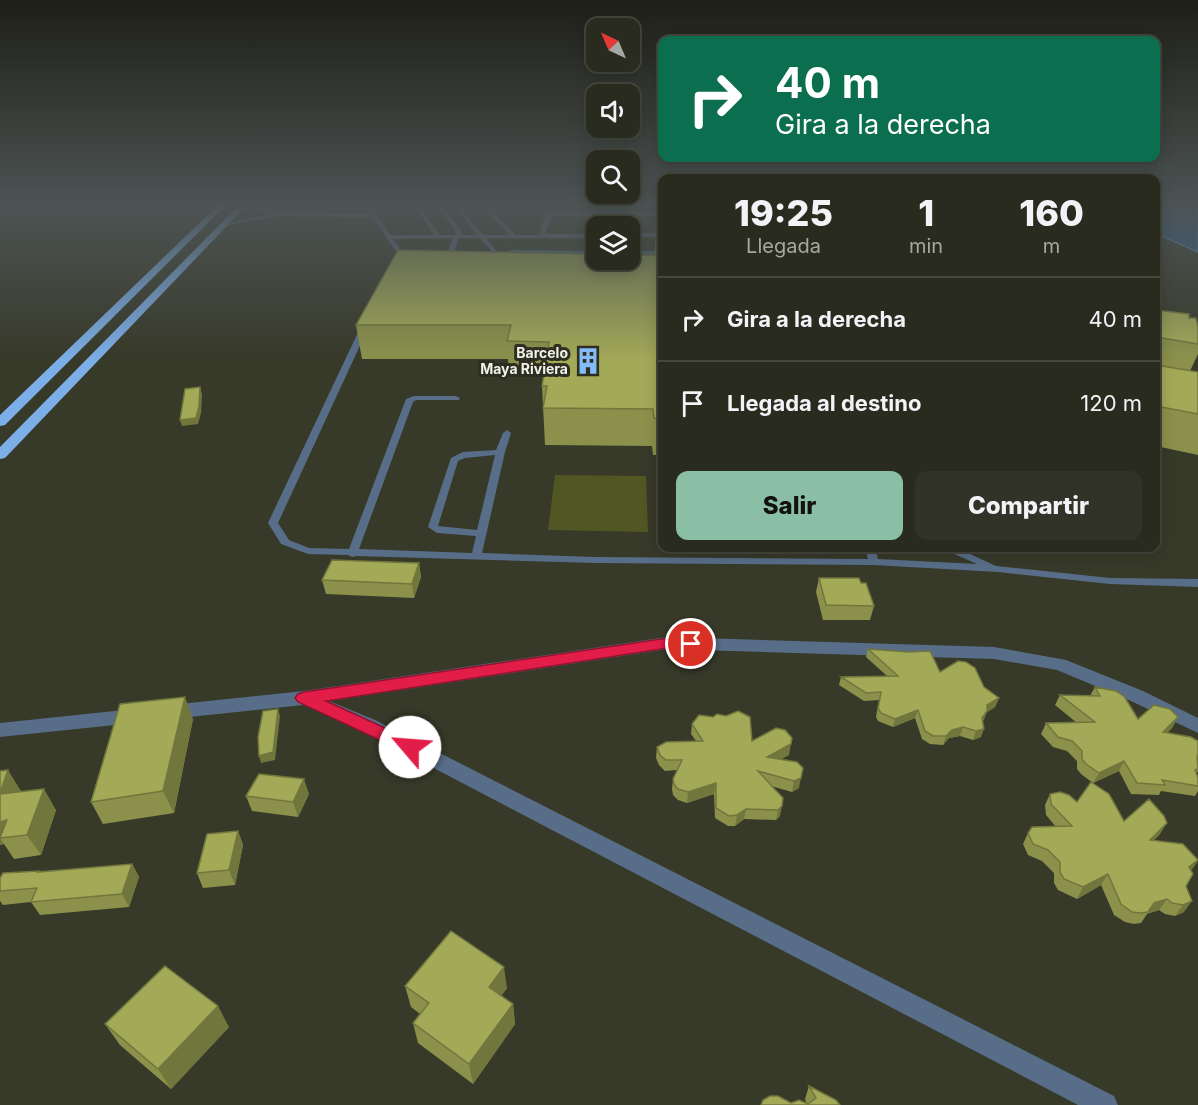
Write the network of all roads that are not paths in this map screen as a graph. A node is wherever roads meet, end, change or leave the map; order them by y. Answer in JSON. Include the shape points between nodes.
{"nodes":[{"id":1,"x":168,"y":258,"type":"edge"},
{"id":2,"x":191,"y":258,"type":"edge"},
{"id":3,"x":403,"y":258,"type":"edge"},
{"id":4,"x":395,"y":273,"type":"edge"},
{"id":5,"x":369,"y":317,"type":"edge"},
{"id":6,"x":456,"y":398,"type":"dead end"},
{"id":7,"x":0,"y":422,"type":"edge"},
{"id":8,"x":507,"y":433,"type":"dead end"},
{"id":9,"x":500,"y":452,"type":"junction"},
{"id":10,"x":0,"y":455,"type":"edge"},
{"id":11,"x":482,"y":533,"type":"junction"},
{"id":12,"x":871,"y":552,"type":"edge"},
{"id":13,"x":959,"y":552,"type":"edge"},
{"id":14,"x":352,"y":554,"type":"junction"},
{"id":15,"x":476,"y":557,"type":"junction"},
{"id":16,"x":874,"y":562,"type":"junction"},
{"id":17,"x":998,"y":569,"type":"junction"},
{"id":18,"x":1198,"y":583,"type":"edge"},
{"id":19,"x":304,"y":698,"type":"junction"},
{"id":20,"x":1198,"y":726,"type":"edge"},
{"id":21,"x":0,"y":730,"type":"edge"},
{"id":22,"x":1105,"y":1105,"type":"edge"}],
"edges":[{"from":1,"to":7,"type":"highway"},
{"from":2,"to":10,"type":"highway"},
{"from":3,"to":4,"type":"lane"},
{"from":5,"to":14,"type":"lane","via":[[273,523],[285,542],[308,551]]},
{"from":6,"to":14,"type":"lane","via":[[409,401]]},
{"from":8,"to":9,"type":"lane"},
{"from":9,"to":11,"type":"lane"},
{"from":9,"to":11,"type":"lane","via":[[463,454],[454,460],[433,527]]},
{"from":11,"to":15,"type":"lane"},
{"from":12,"to":16,"type":"lane"},
{"from":13,"to":17,"type":"lane"},
{"from":14,"to":15,"type":"lane"},
{"from":15,"to":16,"type":"lane"},
{"from":16,"to":17,"type":"lane"},
{"from":17,"to":18,"type":"lane","via":[[1110,582]]},
{"from":19,"to":20,"type":"street","via":[[668,643],[994,653],[1060,664]]},
{"from":19,"to":21,"type":"street"},
{"from":19,"to":22,"type":"street","via":[[368,725]]}]}
